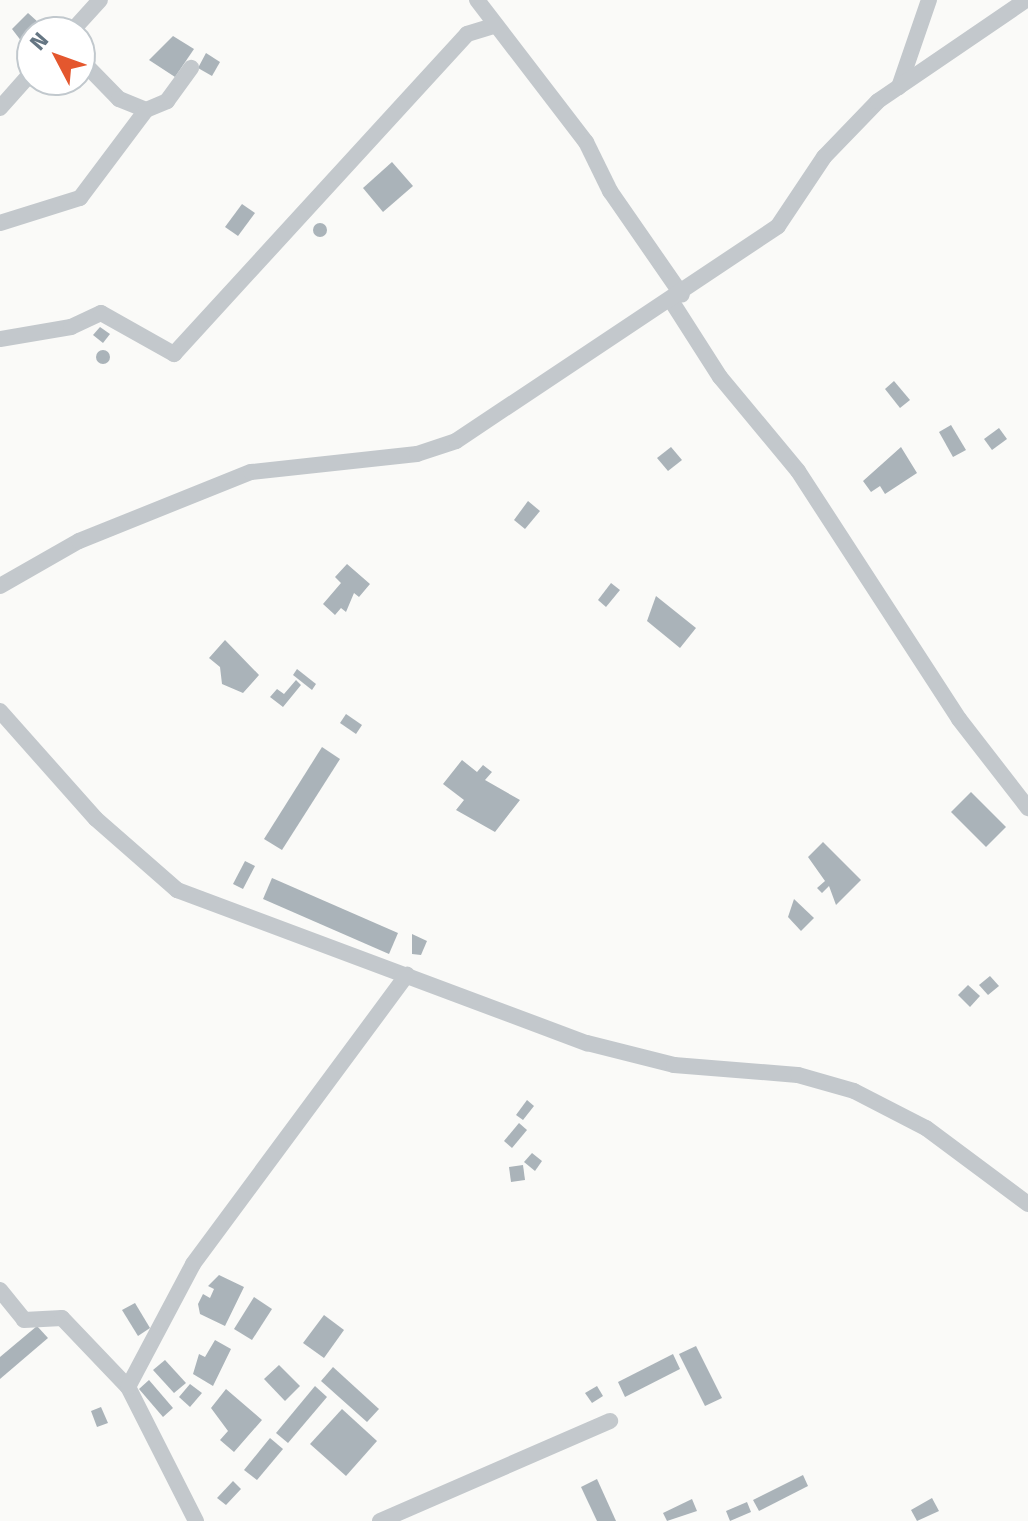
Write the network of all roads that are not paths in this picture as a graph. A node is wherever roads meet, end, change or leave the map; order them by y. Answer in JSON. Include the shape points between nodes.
{"nodes":[{"id":1,"x":100,"y":0,"type":"edge"},
{"id":2,"x":477,"y":0,"type":"edge"},
{"id":3,"x":929,"y":0,"type":"edge"},
{"id":4,"x":1026,"y":0,"type":"edge"},
{"id":5,"x":86,"y":16,"type":"edge"},
{"id":6,"x":496,"y":25,"type":"junction"},
{"id":7,"x":191,"y":68,"type":"dead end"},
{"id":8,"x":96,"y":75,"type":"edge"},
{"id":9,"x":899,"y":87,"type":"junction"},
{"id":10,"x":16,"y":90,"type":"edge"},
{"id":11,"x":0,"y":108,"type":"edge"},
{"id":12,"x":146,"y":110,"type":"junction"},
{"id":13,"x":0,"y":223,"type":"edge"},
{"id":14,"x":677,"y":299,"type":"junction"},
{"id":15,"x":0,"y":339,"type":"edge"},
{"id":16,"x":0,"y":586,"type":"edge"},
{"id":17,"x":0,"y":711,"type":"edge"},
{"id":18,"x":1028,"y":808,"type":"edge"},
{"id":19,"x":407,"y":975,"type":"junction"},
{"id":20,"x":1028,"y":1204,"type":"edge"},
{"id":21,"x":0,"y":1290,"type":"edge"},
{"id":22,"x":128,"y":1387,"type":"junction"},
{"id":23,"x":610,"y":1421,"type":"dead end"},
{"id":24,"x":196,"y":1521,"type":"edge"},
{"id":25,"x":380,"y":1521,"type":"edge"}],
"edges":[{"from":1,"to":5,"type":"street"},
{"from":2,"to":6,"type":"street"},
{"from":3,"to":9,"type":"street"},
{"from":4,"to":9,"type":"street"},
{"from":6,"to":14,"type":"street","via":[[586,142]]},
{"from":6,"to":15,"type":"street","via":[[467,34],[174,354],[101,313],[71,327]]},
{"from":7,"to":12,"type":"street","via":[[167,101]]},
{"from":8,"to":12,"type":"street","via":[[119,99]]},
{"from":9,"to":14,"type":"street","via":[[824,157],[778,226]]},
{"from":10,"to":11,"type":"street"},
{"from":12,"to":13,"type":"street","via":[[80,198]]},
{"from":14,"to":16,"type":"street","via":[[456,441],[417,454],[251,472],[79,541]]},
{"from":14,"to":18,"type":"street","via":[[720,377],[798,471],[959,719]]},
{"from":17,"to":19,"type":"street","via":[[96,819],[177,890]]},
{"from":19,"to":20,"type":"street","via":[[641,1059],[798,1075],[854,1091],[926,1128]]},
{"from":19,"to":22,"type":"street","via":[[193,1264]]},
{"from":21,"to":22,"type":"street","via":[[24,1320],[62,1318]]},
{"from":22,"to":24,"type":"street"},
{"from":23,"to":25,"type":"street"}]}
